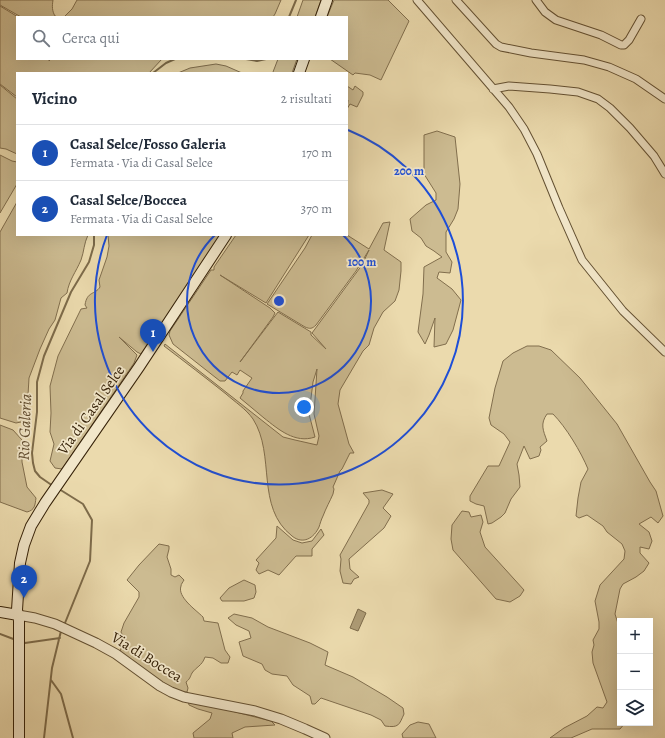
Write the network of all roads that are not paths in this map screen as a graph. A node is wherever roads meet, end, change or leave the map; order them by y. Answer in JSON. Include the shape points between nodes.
{"nodes":[{"id":1,"x":327,"y":0,"type":"edge"},
{"id":2,"x":417,"y":0,"type":"edge"},
{"id":3,"x":456,"y":0,"type":"edge"},
{"id":4,"x":536,"y":0,"type":"edge"},
{"id":5,"x":320,"y":16,"type":"edge"},
{"id":6,"x":642,"y":19,"type":"dead end"},
{"id":7,"x":304,"y":60,"type":"edge"},
{"id":8,"x":298,"y":72,"type":"edge"},
{"id":9,"x":493,"y":89,"type":"junction"},
{"id":10,"x":665,"y":99,"type":"edge"},
{"id":11,"x":665,"y":174,"type":"edge"},
{"id":12,"x":225,"y":236,"type":"edge"},
{"id":13,"x":665,"y":352,"type":"edge"},
{"id":14,"x":0,"y":612,"type":"edge"},
{"id":15,"x":18,"y":615,"type":"junction"},
{"id":16,"x":19,"y":738,"type":"edge"},
{"id":17,"x":325,"y":738,"type":"edge"}],
"edges":[{"from":1,"to":5,"type":"main road"},
{"from":2,"to":9,"type":"street"},
{"from":3,"to":10,"type":"street","via":[[501,47],[584,60],[609,67],[640,82]]},
{"from":4,"to":6,"type":"street","via":[[545,12],[556,20],[601,35],[621,45],[629,40]]},
{"from":7,"to":8,"type":"main road"},
{"from":9,"to":11,"type":"street","via":[[509,86],[550,89],[578,92],[598,99],[630,128]]},
{"from":9,"to":13,"type":"street","via":[[517,119],[533,145],[582,260],[623,312]]},
{"from":12,"to":15,"type":"main road","name":"Via di Casal Selce","via":[[28,532],[21,556]]},
{"from":14,"to":15,"type":"main road","name":"Via di Boccea"},
{"from":15,"to":16,"type":"main road","name":"Via di Casal Selce"},
{"from":15,"to":17,"type":"street","name":"Via di Boccea","via":[[56,624],[96,643],[171,692],[256,711]]}]}
